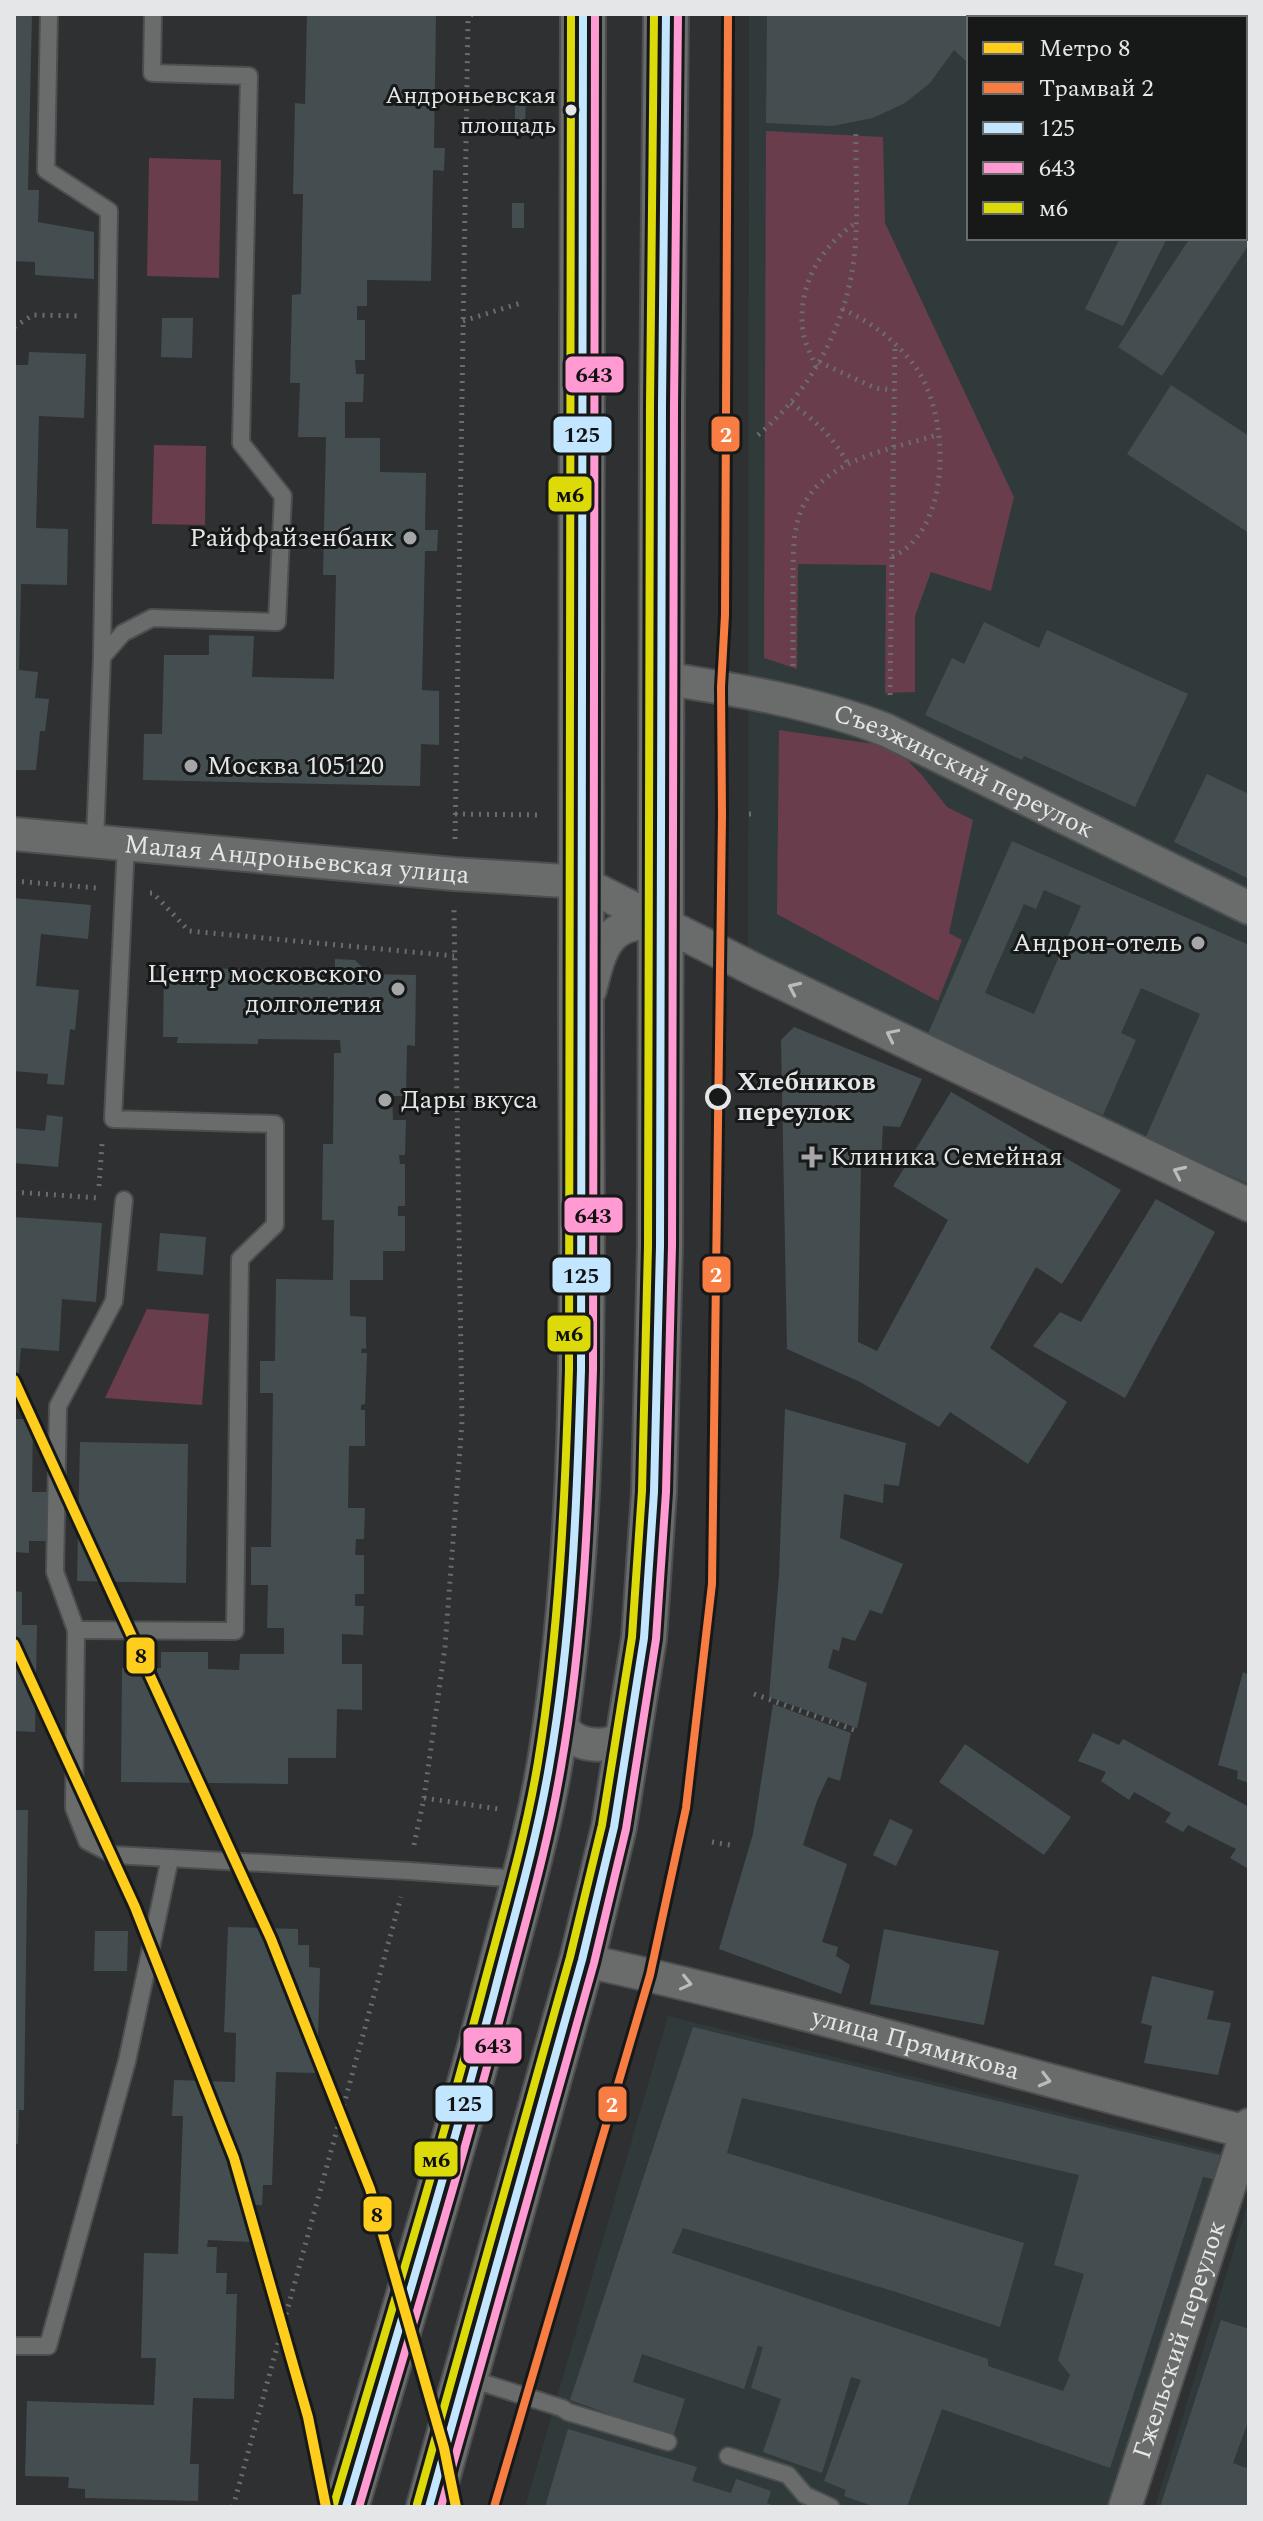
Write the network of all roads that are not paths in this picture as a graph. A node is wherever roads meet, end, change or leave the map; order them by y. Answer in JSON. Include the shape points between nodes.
{"nodes":[{"id":1,"x":49,"y":14,"type":"edge"},
{"id":2,"x":153,"y":14,"type":"edge"},
{"id":3,"x":583,"y":14,"type":"edge"},
{"id":4,"x":666,"y":14,"type":"edge"},
{"id":5,"x":102,"y":657,"type":"junction"},
{"id":6,"x":662,"y":678,"type":"junction"},
{"id":7,"x":14,"y":834,"type":"edge"},
{"id":8,"x":111,"y":842,"type":"junction"},
{"id":9,"x":581,"y":882,"type":"junction"},
{"id":10,"x":1249,"y":908,"type":"edge"},
{"id":11,"x":661,"y":923,"type":"junction"},
{"id":12,"x":581,"y":1025,"type":"junction"},
{"id":13,"x":124,"y":1200,"type":"road end"},
{"id":14,"x":1249,"y":1205,"type":"edge"},
{"id":15,"x":76,"y":1630,"type":"junction"},
{"id":16,"x":558,"y":1705,"type":"junction"},
{"id":17,"x":633,"y":1710,"type":"junction"},
{"id":18,"x":170,"y":1858,"type":"junction"},
{"id":19,"x":524,"y":1879,"type":"junction"},
{"id":20,"x":582,"y":1960,"type":"junction"},
{"id":21,"x":1248,"y":2130,"type":"edge"},
{"id":22,"x":14,"y":2346,"type":"edge"},
{"id":23,"x":465,"y":2377,"type":"junction"},
{"id":24,"x":668,"y":2442,"type":"dead end"},
{"id":25,"x":728,"y":2456,"type":"dead end"},
{"id":26,"x":346,"y":2507,"type":"edge"},
{"id":27,"x":429,"y":2507,"type":"edge"},
{"id":28,"x":831,"y":2507,"type":"edge"},
{"id":29,"x":1125,"y":2507,"type":"edge"}],
"edges":[{"from":1,"to":5,"type":"lane","via":[[46,170],[109,211]]},
{"from":2,"to":5,"type":"lane","via":[[152,73],[249,76],[241,443],[283,496],[277,622],[152,618],[123,633]]},
{"from":3,"to":9,"type":"main road"},
{"from":4,"to":6,"type":"main road"},
{"from":5,"to":8,"type":"lane"},
{"from":6,"to":10,"type":"street","name":"Съезжинский переулок","via":[[806,704],[886,730]]},
{"from":6,"to":11,"type":"main road"},
{"from":7,"to":8,"type":"street","name":"Малая Андроньевская улица"},
{"from":8,"to":9,"type":"street","name":"Малая Андроньевская улица"},
{"from":8,"to":15,"type":"lane","via":[[124,891],[113,1119],[275,1124],[275,1225],[240,1259],[235,1631]]},
{"from":9,"to":11,"type":"street"},
{"from":9,"to":12,"type":"main road"},
{"from":11,"to":12,"type":"street","via":[[623,925],[607,941]]},
{"from":14,"to":11,"type":"street","one_way":true},
{"from":11,"to":17,"type":"main road","via":[[654,1492],[644,1638]]},
{"from":12,"to":16,"type":"main road","via":[[584,1263],[579,1474]]},
{"from":13,"to":15,"type":"lane","via":[[114,1301],[58,1406],[55,1572]]},
{"from":15,"to":18,"type":"lane","via":[[74,1808],[87,1841],[114,1855]]},
{"from":16,"to":17,"type":"street","via":[[570,1736],[594,1745],[619,1739]]},
{"from":16,"to":19,"type":"main road"},
{"from":17,"to":20,"type":"main road","via":[[614,1827]]},
{"from":18,"to":19,"type":"lane"},
{"from":18,"to":22,"type":"lane","via":[[127,2061],[48,2346]]},
{"from":19,"to":26,"type":"main road","via":[[480,2050]]},
{"from":20,"to":21,"type":"street","name":"улица Прямикова","one_way":true},
{"from":20,"to":23,"type":"main road"},
{"from":21,"to":29,"type":"street","name":"Гжельский переулок"},
{"from":23,"to":24,"type":"lane"},
{"from":23,"to":27,"type":"main road"},
{"from":25,"to":28,"type":"lane","via":[[788,2475],[805,2495]]}]}
